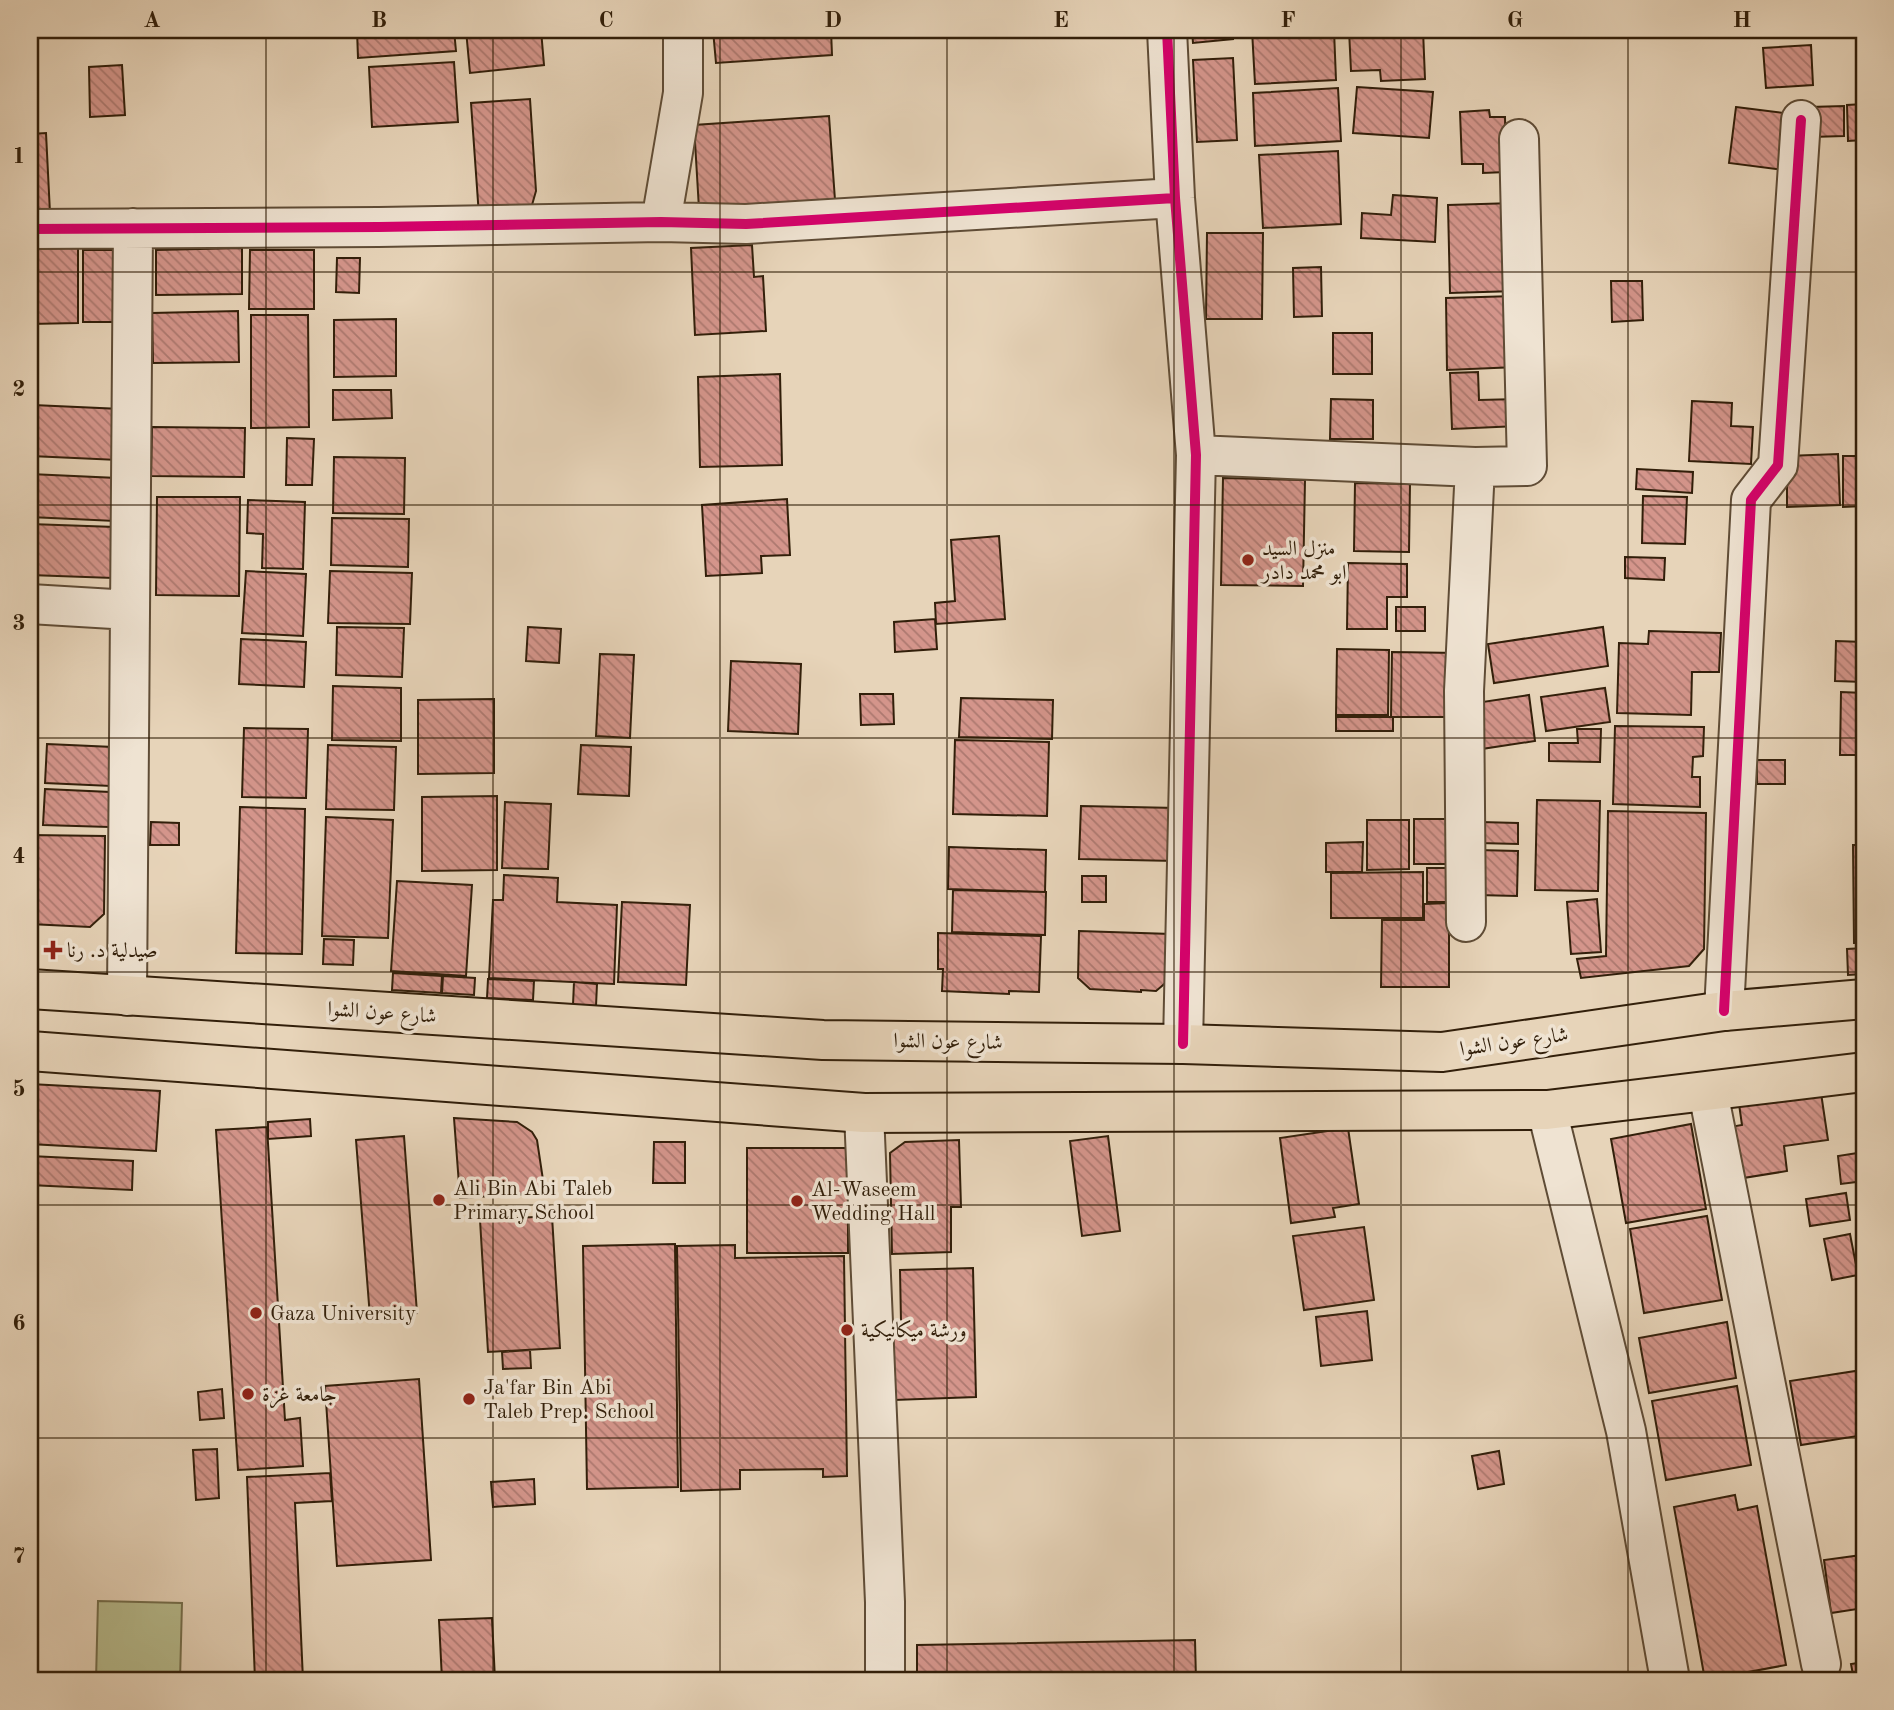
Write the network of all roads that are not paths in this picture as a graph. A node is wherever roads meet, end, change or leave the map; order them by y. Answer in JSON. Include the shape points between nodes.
{"nodes":[{"id":1,"x":683,"y":30,"type":"edge"},
{"id":2,"x":1167,"y":30,"type":"edge"},
{"id":3,"x":1801,"y":120,"type":"dead end"},
{"id":4,"x":1519,"y":139,"type":"dead end"},
{"id":5,"x":1175,"y":198,"type":"junction"},
{"id":6,"x":661,"y":222,"type":"junction"},
{"id":7,"x":133,"y":228,"type":"junction"},
{"id":8,"x":30,"y":229,"type":"edge"},
{"id":9,"x":1196,"y":455,"type":"junction"},
{"id":10,"x":1475,"y":467,"type":"junction"},
{"id":11,"x":30,"y":604,"type":"edge"},
{"id":12,"x":131,"y":610,"type":"junction"},
{"id":13,"x":1466,"y":922,"type":"dead end"},
{"id":14,"x":30,"y":989,"type":"edge"},
{"id":15,"x":127,"y":996,"type":"junction"},
{"id":16,"x":1864,"y":999,"type":"edge"},
{"id":17,"x":1724,"y":1011,"type":"junction"},
{"id":18,"x":1183,"y":1044,"type":"junction"},
{"id":19,"x":30,"y":1051,"type":"edge"},
{"id":20,"x":1864,"y":1072,"type":"edge"},
{"id":21,"x":1708,"y":1092,"type":"junction"},
{"id":22,"x":1546,"y":1110,"type":"junction"},
{"id":23,"x":864,"y":1113,"type":"junction"},
{"id":24,"x":1821,"y":1664,"type":"dead end"},
{"id":25,"x":885,"y":1680,"type":"edge"},
{"id":26,"x":1670,"y":1680,"type":"edge"}],
"edges":[{"from":1,"to":6,"type":"street","via":[[683,93]]},
{"from":2,"to":5,"type":"street"},
{"from":3,"to":17,"type":"street","via":[[1778,465],[1751,499]]},
{"from":4,"to":10,"type":"street","via":[[1527,466]]},
{"from":5,"to":6,"type":"street","via":[[746,223]]},
{"from":5,"to":9,"type":"street"},
{"from":6,"to":7,"type":"street"},
{"from":7,"to":8,"type":"street"},
{"from":7,"to":12,"type":"street"},
{"from":9,"to":10,"type":"street"},
{"from":9,"to":18,"type":"street"},
{"from":10,"to":13,"type":"street","via":[[1464,691]]},
{"from":11,"to":12,"type":"street"},
{"from":12,"to":15,"type":"street"},
{"from":14,"to":15,"type":"main road","name":"شارع عون الشوا"},
{"from":15,"to":18,"type":"main road","name":"شارع عون الشوا","via":[[823,1040]]},
{"from":16,"to":17,"type":"main road","name":"شارع عون الشوا"},
{"from":17,"to":18,"type":"main road","name":"شارع عون الشوا","via":[[1442,1052]]},
{"from":19,"to":23,"type":"main road"},
{"from":20,"to":21,"type":"main road"},
{"from":21,"to":22,"type":"main road"},
{"from":21,"to":24,"type":"street"},
{"from":22,"to":23,"type":"main road"},
{"from":22,"to":26,"type":"street","via":[[1626,1431]]},
{"from":23,"to":25,"type":"street"}]}
